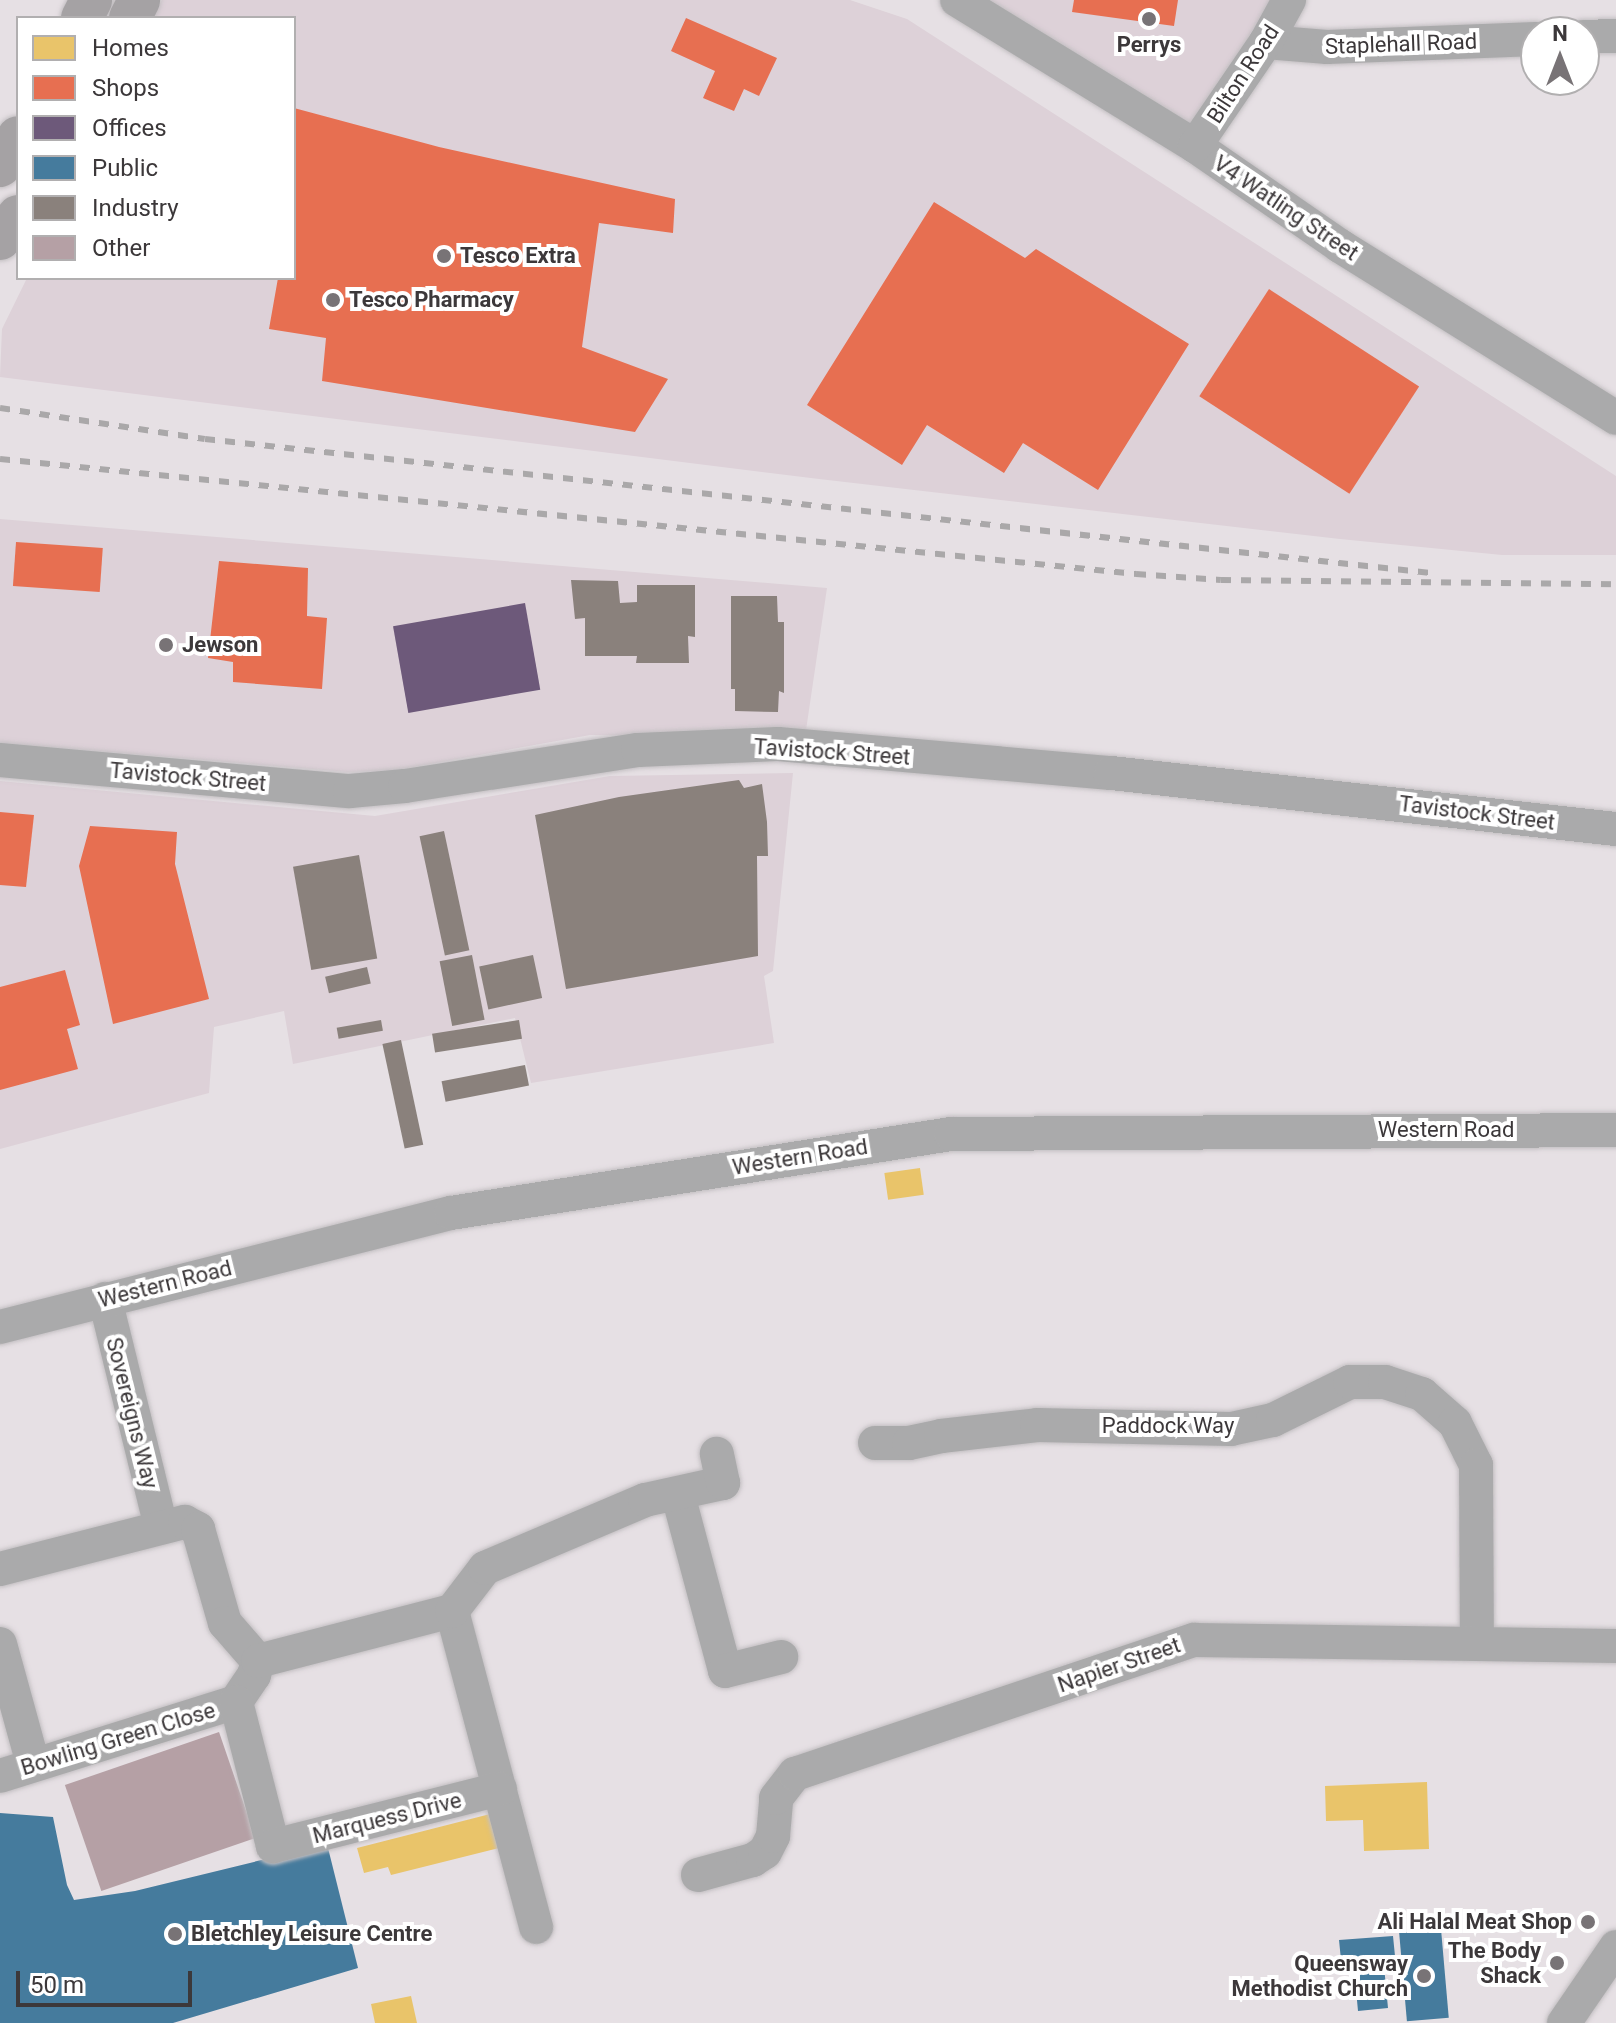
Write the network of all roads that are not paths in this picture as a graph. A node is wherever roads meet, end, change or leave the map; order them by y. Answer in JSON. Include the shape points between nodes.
{"nodes":[{"id":1,"x":957,"y":0,"type":"edge"},
{"id":2,"x":1289,"y":0,"type":"edge"},
{"id":3,"x":1520,"y":40,"type":"edge"},
{"id":4,"x":1266,"y":42,"type":"junction"},
{"id":5,"x":16,"y":140,"type":"edge"},
{"id":6,"x":1195,"y":146,"type":"junction"},
{"id":7,"x":0,"y":166,"type":"edge"},
{"id":8,"x":16,"y":219,"type":"edge"},
{"id":9,"x":0,"y":239,"type":"edge"},
{"id":10,"x":1616,"y":418,"type":"edge"},
{"id":11,"x":0,"y":760,"type":"edge"},
{"id":12,"x":1616,"y":829,"type":"edge"},
{"id":13,"x":1616,"y":1130,"type":"edge"},
{"id":14,"x":105,"y":1299,"type":"junction"},
{"id":15,"x":0,"y":1327,"type":"edge"},
{"id":16,"x":875,"y":1443,"type":"dead end"},
{"id":17,"x":717,"y":1454,"type":"dead end"},
{"id":18,"x":678,"y":1495,"type":"junction"},
{"id":19,"x":161,"y":1527,"type":"junction"},
{"id":20,"x":0,"y":1569,"type":"edge"},
{"id":21,"x":452,"y":1611,"type":"junction"},
{"id":22,"x":0,"y":1644,"type":"edge"},
{"id":23,"x":1477,"y":1644,"type":"junction"},
{"id":24,"x":1616,"y":1646,"type":"edge"},
{"id":25,"x":781,"y":1657,"type":"dead end"},
{"id":26,"x":249,"y":1680,"type":"junction"},
{"id":27,"x":33,"y":1764,"type":"junction"},
{"id":28,"x":0,"y":1776,"type":"edge"},
{"id":29,"x":500,"y":1789,"type":"junction"},
{"id":30,"x":273,"y":1846,"type":"joint"},
{"id":31,"x":698,"y":1875,"type":"dead end"},
{"id":32,"x":536,"y":1927,"type":"dead end"},
{"id":33,"x":1616,"y":1947,"type":"edge"},
{"id":34,"x":1564,"y":2023,"type":"edge"}],
"edges":[{"from":1,"to":6,"type":"street","name":"V4 Watling Street"},
{"from":2,"to":4,"type":"street","name":"Bilton Road"},
{"from":3,"to":4,"type":"street","name":"Staplehall Road","via":[[1327,47]]},
{"from":4,"to":6,"type":"street","name":"Bilton Road"},
{"from":5,"to":7,"type":"main road"},
{"from":6,"to":10,"type":"street","name":"V4 Watling Street","via":[[1340,246]]},
{"from":8,"to":9,"type":"main road"},
{"from":11,"to":12,"type":"street","name":"Tavistock Street","via":[[350,791],[638,750],[778,744],[1111,773]]},
{"from":13,"to":14,"type":"street","name":"Western Road","via":[[951,1134],[451,1213]]},
{"from":14,"to":15,"type":"street","name":"Western Road"},
{"from":14,"to":19,"type":"street","name":"Sovereigns Way"},
{"from":16,"to":23,"type":"street","name":"Paddock Way","via":[[1037,1425],[1231,1429],[1273,1420],[1350,1382],[1385,1382],[1422,1394],[1455,1423],[1476,1465]]},
{"from":17,"to":18,"type":"street","via":[[723,1483]]},
{"from":18,"to":21,"type":"street","via":[[645,1500],[485,1568]]},
{"from":18,"to":25,"type":"street","via":[[725,1671]]},
{"from":19,"to":20,"type":"street"},
{"from":19,"to":26,"type":"street","via":[[185,1522],[198,1529],[225,1623]]},
{"from":21,"to":26,"type":"street","name":"Bowling Green Close"},
{"from":21,"to":29,"type":"street"},
{"from":22,"to":27,"type":"street"},
{"from":23,"to":24,"type":"street","name":"Napier Street"},
{"from":23,"to":31,"type":"street","name":"Napier Street","via":[[1194,1640],[795,1774],[776,1798],[773,1836],[765,1852]]},
{"from":26,"to":27,"type":"street","name":"Bowling Green Close"},
{"from":26,"to":30,"type":"street","name":"Bowling Green Close"},
{"from":27,"to":28,"type":"street","name":"Bowling Green Close"},
{"from":29,"to":30,"type":"street","name":"Marquess Drive"},
{"from":29,"to":32,"type":"street"},
{"from":33,"to":34,"type":"street"}]}
